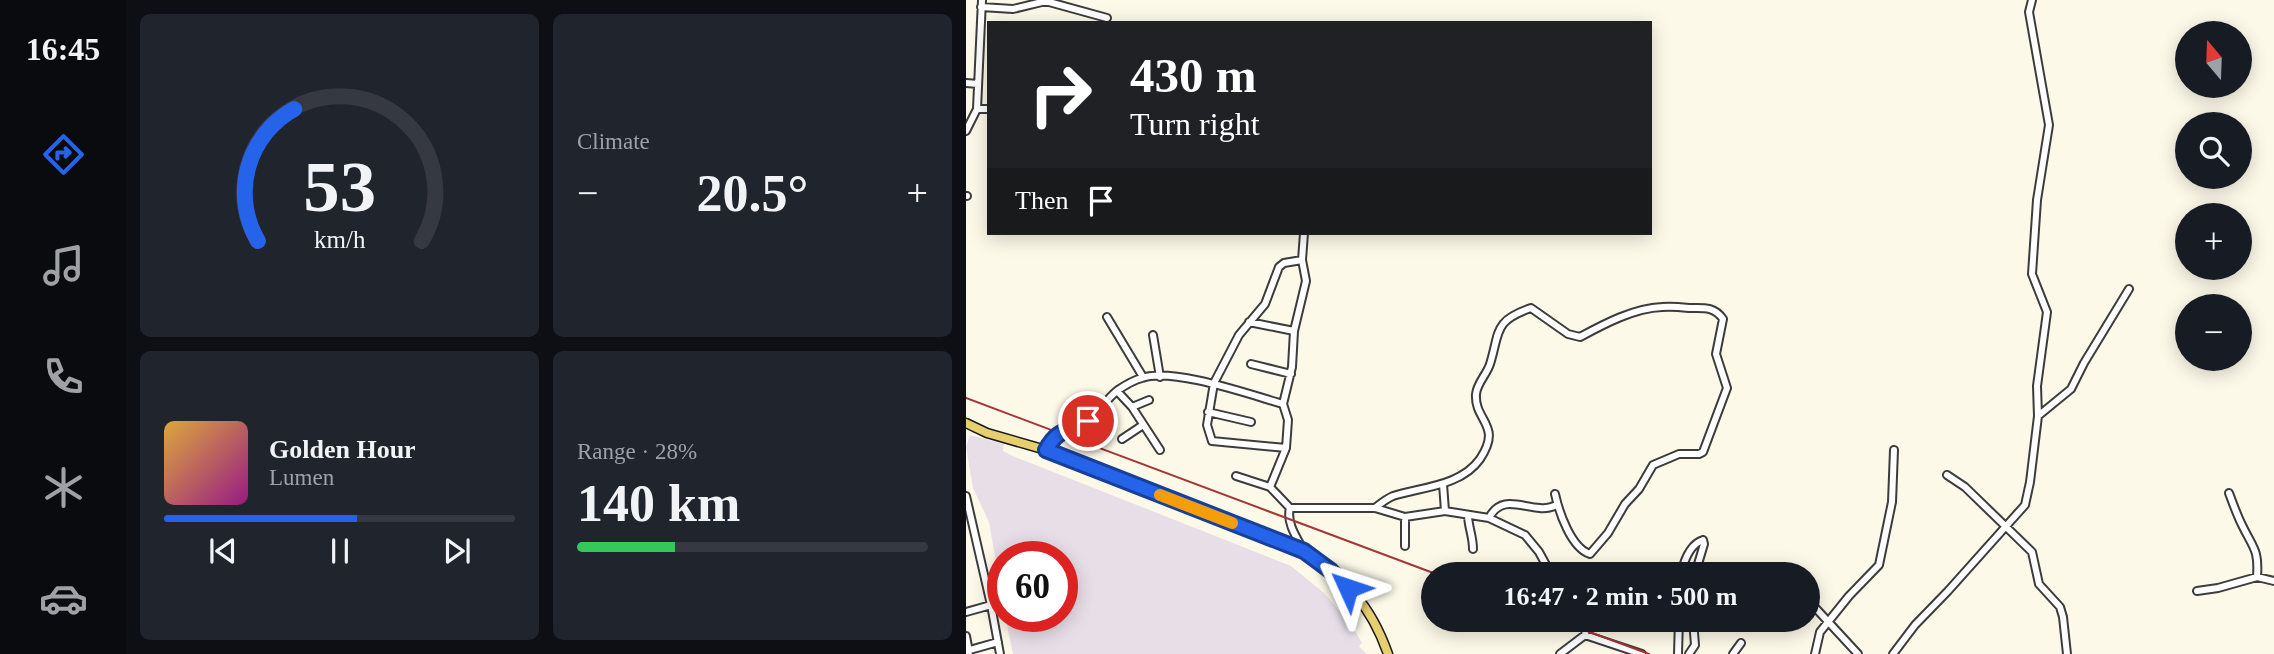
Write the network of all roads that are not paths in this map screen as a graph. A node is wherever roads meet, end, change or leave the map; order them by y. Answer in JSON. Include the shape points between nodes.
{"nodes":[{"id":1,"x":2032,"y":0,"type":"edge"},
{"id":2,"x":1058,"y":2,"type":"edge"},
{"id":3,"x":981,"y":3,"type":"edge"},
{"id":4,"x":1107,"y":18,"type":"dead end"},
{"id":5,"x":966,"y":84,"type":"edge"},
{"id":6,"x":978,"y":84,"type":"junction"},
{"id":7,"x":977,"y":109,"type":"junction"},
{"id":8,"x":987,"y":109,"type":"edge"},
{"id":9,"x":966,"y":131,"type":"edge"},
{"id":10,"x":1304,"y":235,"type":"edge"},
{"id":11,"x":1301,"y":260,"type":"junction"},
{"id":12,"x":2129,"y":289,"type":"dead end"},
{"id":13,"x":1107,"y":317,"type":"dead end"},
{"id":14,"x":1249,"y":322,"type":"junction"},
{"id":15,"x":1294,"y":331,"type":"junction"},
{"id":16,"x":1153,"y":335,"type":"dead end"},
{"id":17,"x":1251,"y":364,"type":"dead end"},
{"id":18,"x":1291,"y":374,"type":"junction"},
{"id":19,"x":1160,"y":376,"type":"junction"},
{"id":20,"x":1143,"y":377,"type":"junction"},
{"id":21,"x":1214,"y":383,"type":"junction"},
{"id":22,"x":1117,"y":391,"type":"junction"},
{"id":23,"x":1149,"y":400,"type":"dead end"},
{"id":24,"x":1283,"y":404,"type":"junction"},
{"id":25,"x":1132,"y":407,"type":"junction"},
{"id":26,"x":1208,"y":412,"type":"junction"},
{"id":27,"x":2038,"y":416,"type":"junction"},
{"id":28,"x":1251,"y":422,"type":"dead end"},
{"id":29,"x":966,"y":423,"type":"edge"},
{"id":30,"x":1143,"y":425,"type":"junction"},
{"id":31,"x":1122,"y":439,"type":"dead end"},
{"id":32,"x":1286,"y":448,"type":"junction"},
{"id":33,"x":1046,"y":450,"type":"junction"},
{"id":34,"x":1160,"y":450,"type":"dead end"},
{"id":35,"x":1895,"y":450,"type":"dead end"},
{"id":36,"x":1947,"y":475,"type":"dead end"},
{"id":37,"x":1236,"y":476,"type":"dead end"},
{"id":38,"x":1443,"y":484,"type":"junction"},
{"id":39,"x":1270,"y":487,"type":"junction"},
{"id":40,"x":2229,"y":493,"type":"dead end"},
{"id":41,"x":1555,"y":494,"type":"dead end"},
{"id":42,"x":966,"y":496,"type":"edge"},
{"id":43,"x":1557,"y":506,"type":"junction"},
{"id":44,"x":967,"y":507,"type":"edge"},
{"id":45,"x":1290,"y":508,"type":"junction"},
{"id":46,"x":1375,"y":508,"type":"junction"},
{"id":47,"x":1445,"y":511,"type":"junction"},
{"id":48,"x":1468,"y":515,"type":"junction"},
{"id":49,"x":1405,"y":517,"type":"junction"},
{"id":50,"x":1489,"y":517,"type":"junction"},
{"id":51,"x":2006,"y":526,"type":"junction"},
{"id":52,"x":1405,"y":546,"type":"dead end"},
{"id":53,"x":1473,"y":549,"type":"dead end"},
{"id":54,"x":1304,"y":551,"type":"junction"},
{"id":55,"x":1543,"y":562,"type":"edge"},
{"id":56,"x":1685,"y":562,"type":"edge"},
{"id":57,"x":1699,"y":562,"type":"edge"},
{"id":58,"x":2257,"y":577,"type":"junction"},
{"id":59,"x":2274,"y":581,"type":"edge"},
{"id":60,"x":987,"y":585,"type":"edge"},
{"id":61,"x":2197,"y":591,"type":"dead end"},
{"id":62,"x":987,"y":606,"type":"edge"},
{"id":63,"x":966,"y":612,"type":"edge"},
{"id":64,"x":1820,"y":613,"type":"edge"},
{"id":65,"x":1828,"y":622,"type":"junction"},
{"id":66,"x":996,"y":632,"type":"edge"},
{"id":67,"x":1586,"y":632,"type":"edge"},
{"id":68,"x":1679,"y":632,"type":"edge"},
{"id":69,"x":1694,"y":632,"type":"edge"},
{"id":70,"x":1585,"y":635,"type":"junction"},
{"id":71,"x":966,"y":636,"type":"edge"},
{"id":72,"x":998,"y":642,"type":"junction"},
{"id":73,"x":1741,"y":643,"type":"dead end"},
{"id":74,"x":968,"y":652,"type":"edge"},
{"id":75,"x":1000,"y":654,"type":"edge"},
{"id":76,"x":1388,"y":654,"type":"edge"},
{"id":77,"x":1560,"y":654,"type":"edge"},
{"id":78,"x":1642,"y":654,"type":"edge"},
{"id":79,"x":1678,"y":654,"type":"edge"},
{"id":80,"x":1689,"y":654,"type":"edge"},
{"id":81,"x":1733,"y":654,"type":"edge"},
{"id":82,"x":1815,"y":654,"type":"edge"},
{"id":83,"x":1858,"y":654,"type":"edge"},
{"id":84,"x":1893,"y":654,"type":"edge"},
{"id":85,"x":2067,"y":654,"type":"edge"}],
"edges":[{"from":1,"to":27,"type":"street","via":[[2029,12],[2049,125],[2032,274],[2047,312],[2037,386]]},
{"from":2,"to":3,"type":"street","via":[[1013,9]]},
{"from":2,"to":4,"type":"street"},
{"from":3,"to":6,"type":"street"},
{"from":5,"to":6,"type":"street"},
{"from":6,"to":7,"type":"street"},
{"from":7,"to":8,"type":"street"},
{"from":7,"to":9,"type":"street"},
{"from":10,"to":11,"type":"street"},
{"from":11,"to":14,"type":"street","via":[[1279,267],[1265,304]]},
{"from":11,"to":15,"type":"street","via":[[1306,281]]},
{"from":12,"to":27,"type":"street","via":[[2071,389]]},
{"from":13,"to":20,"type":"street"},
{"from":14,"to":15,"type":"street"},
{"from":14,"to":21,"type":"street"},
{"from":15,"to":18,"type":"street"},
{"from":16,"to":19,"type":"street"},
{"from":17,"to":18,"type":"street"},
{"from":18,"to":24,"type":"street"},
{"from":19,"to":20,"type":"street"},
{"from":19,"to":21,"type":"street"},
{"from":20,"to":22,"type":"street"},
{"from":21,"to":24,"type":"street"},
{"from":21,"to":26,"type":"street"},
{"from":22,"to":25,"type":"street"},
{"from":22,"to":33,"type":"street","via":[[1088,421],[1053,437]]},
{"from":23,"to":25,"type":"street"},
{"from":24,"to":32,"type":"street"},
{"from":25,"to":30,"type":"street"},
{"from":26,"to":28,"type":"street"},
{"from":26,"to":32,"type":"street","via":[[1212,441]]},
{"from":27,"to":51,"type":"street","via":[[2025,505]]},
{"from":29,"to":33,"type":"main road"},
{"from":30,"to":31,"type":"street"},
{"from":30,"to":34,"type":"street"},
{"from":32,"to":39,"type":"street"},
{"from":33,"to":54,"type":"main road"},
{"from":35,"to":65,"type":"street","via":[[1892,502],[1879,565]]},
{"from":36,"to":51,"type":"street"},
{"from":37,"to":39,"type":"street"},
{"from":38,"to":43,"type":"street","via":[[1468,472],[1481,458],[1490,435],[1476,394],[1489,367],[1497,330],[1516,313],[1531,308],[1568,334],[1580,337],[1642,310],[1660,307],[1710,308],[1719,314],[1723,319],[1716,354],[1727,388],[1703,452],[1679,454],[1653,465],[1591,554],[1573,540]]},
{"from":38,"to":46,"type":"street","via":[[1390,497]]},
{"from":38,"to":47,"type":"street"},
{"from":39,"to":45,"type":"street"},
{"from":40,"to":58,"type":"street","via":[[2255,545]]},
{"from":41,"to":43,"type":"street"},
{"from":42,"to":44,"type":"street"},
{"from":43,"to":50,"type":"street","via":[[1502,505]]},
{"from":44,"to":60,"type":"street"},
{"from":45,"to":46,"type":"street"},
{"from":45,"to":54,"type":"street","via":[[1291,526]]},
{"from":46,"to":49,"type":"street"},
{"from":47,"to":48,"type":"street"},
{"from":47,"to":49,"type":"street"},
{"from":48,"to":50,"type":"street"},
{"from":48,"to":53,"type":"street"},
{"from":49,"to":52,"type":"street"},
{"from":50,"to":55,"type":"street","via":[[1525,535]]},
{"from":51,"to":84,"type":"street"},
{"from":51,"to":85,"type":"street","via":[[2032,552],[2039,584],[2060,607]]},
{"from":54,"to":76,"type":"main road","via":[[1365,604]]},
{"from":56,"to":57,"type":"street","via":[[1695,544],[1703,540]]},
{"from":58,"to":59,"type":"street"},
{"from":58,"to":61,"type":"street"},
{"from":62,"to":63,"type":"street"},
{"from":64,"to":65,"type":"street"},
{"from":65,"to":82,"type":"street"},
{"from":65,"to":83,"type":"street"},
{"from":66,"to":72,"type":"street"},
{"from":67,"to":70,"type":"street"},
{"from":68,"to":79,"type":"street"},
{"from":69,"to":80,"type":"street","via":[[1695,645]]},
{"from":70,"to":77,"type":"street"},
{"from":70,"to":78,"type":"street"},
{"from":71,"to":74,"type":"street"},
{"from":72,"to":74,"type":"street"},
{"from":72,"to":75,"type":"street"},
{"from":73,"to":81,"type":"street"}]}
